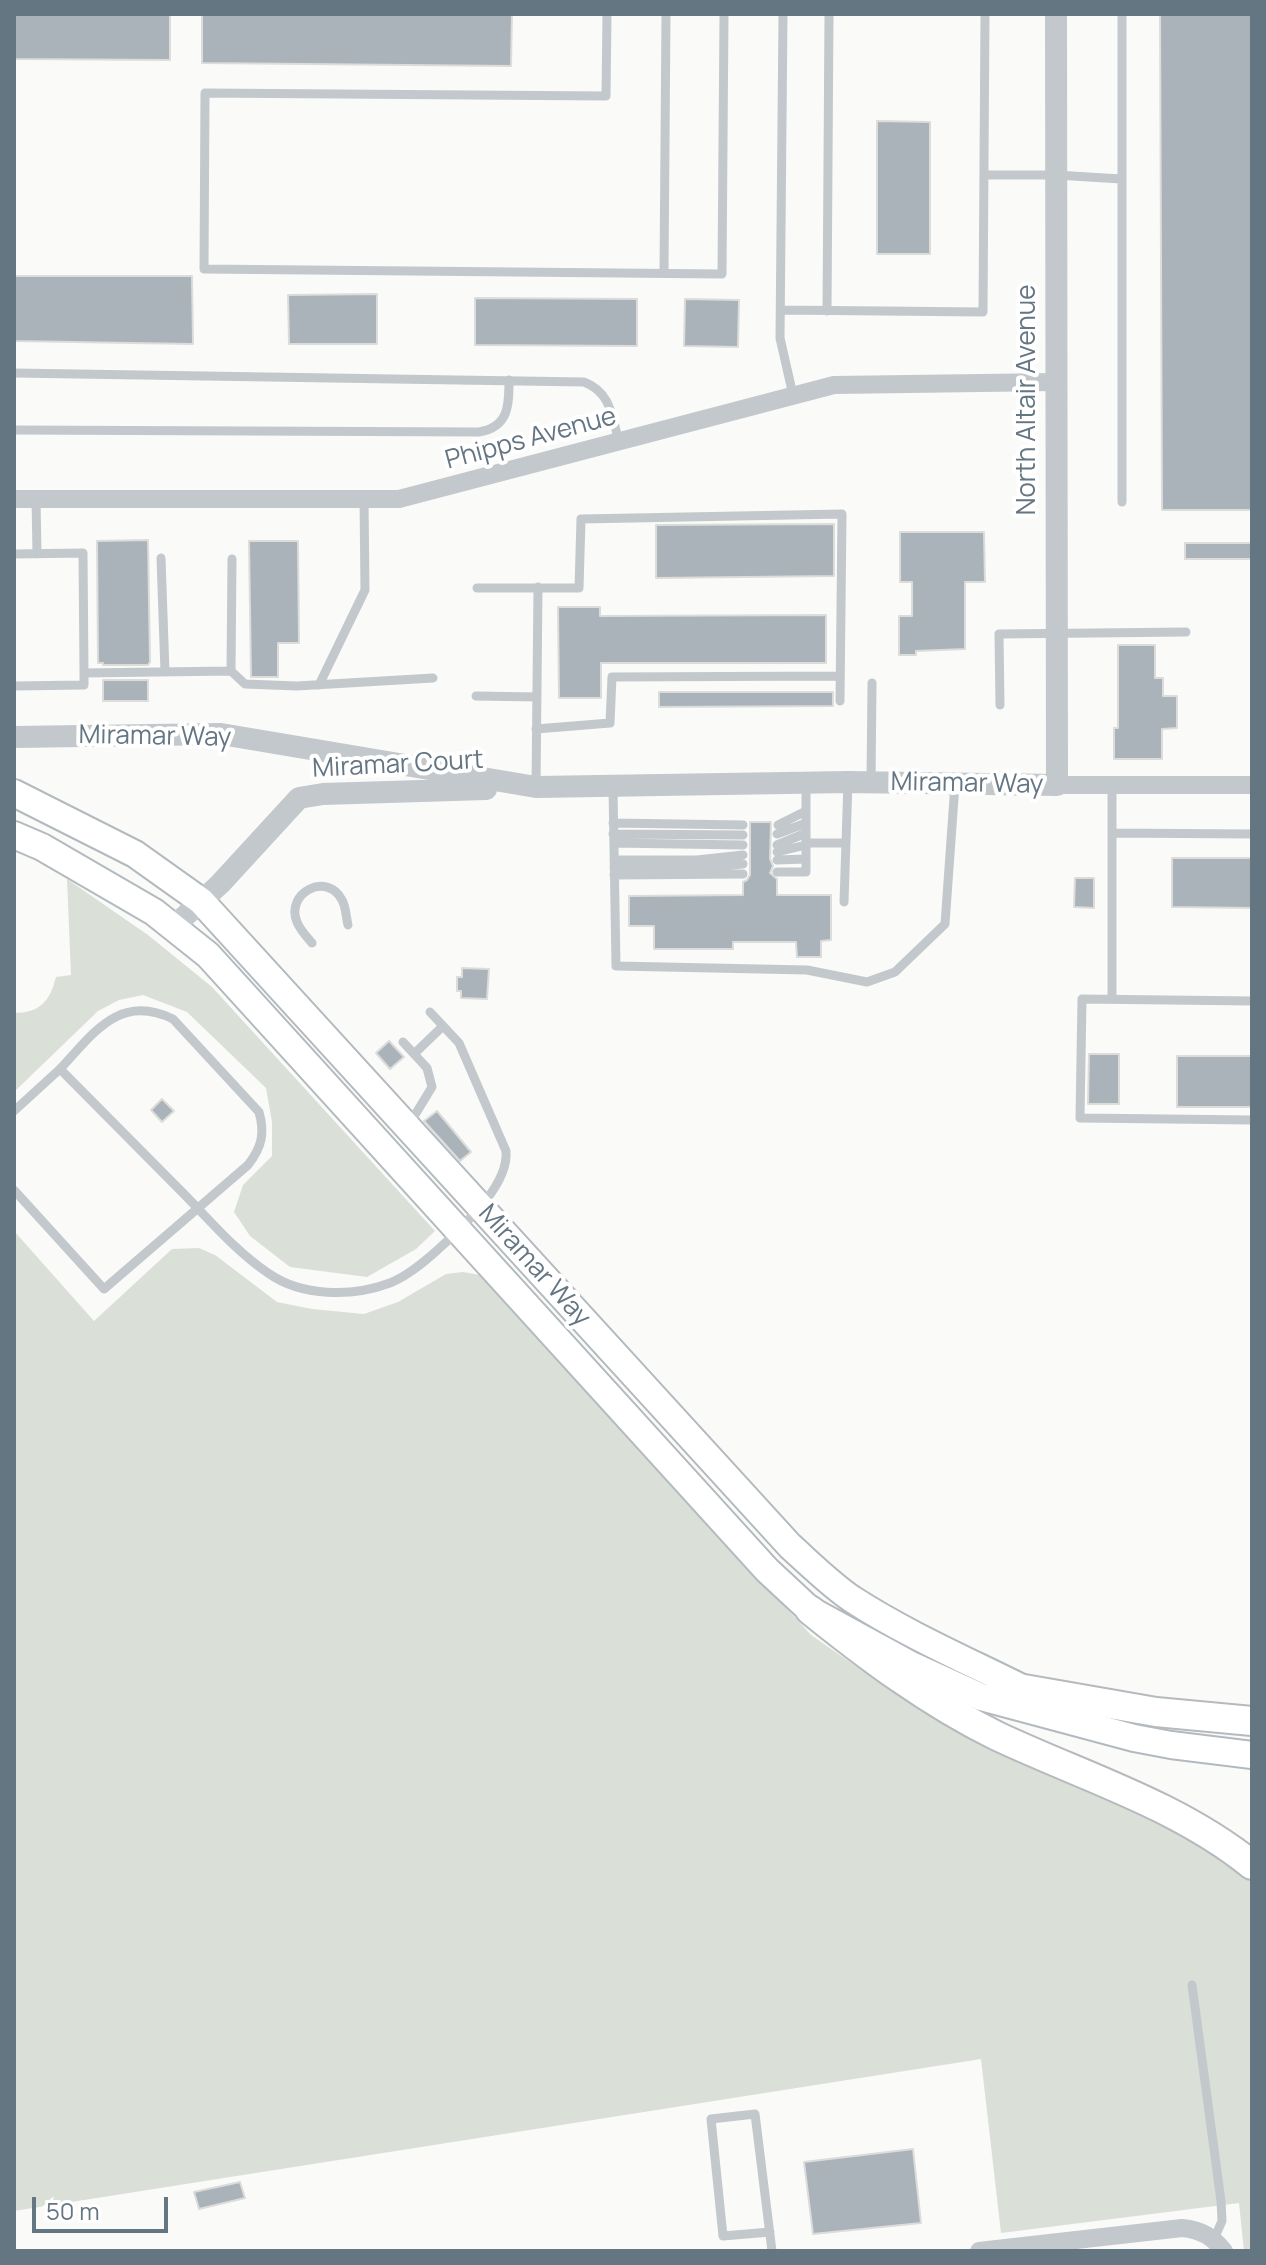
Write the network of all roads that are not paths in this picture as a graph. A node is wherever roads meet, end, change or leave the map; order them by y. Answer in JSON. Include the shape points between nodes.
{"nodes":[{"id":1,"x":607,"y":14,"type":"edge"},
{"id":2,"x":666,"y":14,"type":"edge"},
{"id":3,"x":724,"y":14,"type":"edge"},
{"id":4,"x":783,"y":14,"type":"edge"},
{"id":5,"x":829,"y":14,"type":"edge"},
{"id":6,"x":985,"y":14,"type":"edge"},
{"id":7,"x":1056,"y":14,"type":"edge"},
{"id":8,"x":1122,"y":14,"type":"edge"},
{"id":9,"x":984,"y":175,"type":"junction"},
{"id":10,"x":1056,"y":175,"type":"junction"},
{"id":11,"x":1121,"y":179,"type":"junction"},
{"id":12,"x":664,"y":273,"type":"junction"},
{"id":13,"x":781,"y":310,"type":"junction"},
{"id":14,"x":827,"y":311,"type":"junction"},
{"id":15,"x":14,"y":373,"type":"edge"},
{"id":16,"x":509,"y":380,"type":"junction"},
{"id":17,"x":1055,"y":382,"type":"junction"},
{"id":18,"x":793,"y":395,"type":"junction"},
{"id":19,"x":14,"y":430,"type":"edge"},
{"id":20,"x":619,"y":443,"type":"junction"},
{"id":21,"x":14,"y":499,"type":"edge"},
{"id":22,"x":36,"y":499,"type":"junction"},
{"id":23,"x":364,"y":499,"type":"junction"},
{"id":24,"x":1122,"y":502,"type":"dead end"},
{"id":25,"x":14,"y":554,"type":"edge"},
{"id":26,"x":37,"y":554,"type":"junction"},
{"id":27,"x":161,"y":558,"type":"dead end"},
{"id":28,"x":232,"y":559,"type":"dead end"},
{"id":29,"x":538,"y":587,"type":"junction"},
{"id":30,"x":477,"y":588,"type":"dead end"},
{"id":31,"x":1186,"y":632,"type":"dead end"},
{"id":32,"x":1056,"y":634,"type":"junction"},
{"id":33,"x":231,"y":671,"type":"junction"},
{"id":34,"x":165,"y":672,"type":"junction"},
{"id":35,"x":84,"y":673,"type":"junction"},
{"id":36,"x":840,"y":676,"type":"junction"},
{"id":37,"x":433,"y":678,"type":"dead end"},
{"id":38,"x":872,"y":683,"type":"dead end"},
{"id":39,"x":319,"y":685,"type":"junction"},
{"id":40,"x":14,"y":686,"type":"edge"},
{"id":41,"x":476,"y":696,"type":"dead end"},
{"id":42,"x":537,"y":697,"type":"junction"},
{"id":43,"x":840,"y":701,"type":"dead end"},
{"id":44,"x":1000,"y":705,"type":"dead end"},
{"id":45,"x":536,"y":729,"type":"junction"},
{"id":46,"x":14,"y":737,"type":"edge"},
{"id":47,"x":806,"y":783,"type":"junction"},
{"id":48,"x":859,"y":783,"type":"junction"},
{"id":49,"x":955,"y":784,"type":"junction"},
{"id":50,"x":1057,"y":785,"type":"junction"},
{"id":51,"x":1112,"y":785,"type":"junction"},
{"id":52,"x":1252,"y":785,"type":"edge"},
{"id":53,"x":536,"y":787,"type":"junction"},
{"id":54,"x":613,"y":787,"type":"junction"},
{"id":55,"x":14,"y":793,"type":"edge"},
{"id":56,"x":806,"y":811,"type":"junction"},
{"id":57,"x":613,"y":833,"type":"junction"},
{"id":58,"x":1112,"y":833,"type":"junction"},
{"id":59,"x":1252,"y":834,"type":"edge"},
{"id":60,"x":14,"y":835,"type":"edge"},
{"id":61,"x":806,"y":836,"type":"junction"},
{"id":62,"x":777,"y":843,"type":"junction"},
{"id":63,"x":846,"y":843,"type":"junction"},
{"id":64,"x":743,"y":850,"type":"junction"},
{"id":65,"x":806,"y":859,"type":"junction"},
{"id":66,"x":614,"y":867,"type":"junction"},
{"id":67,"x":777,"y":872,"type":"dead end"},
{"id":68,"x":201,"y":901,"type":"junction"},
{"id":69,"x":844,"y":902,"type":"dead end"},
{"id":70,"x":348,"y":925,"type":"dead end"},
{"id":71,"x":173,"y":927,"type":"junction"},
{"id":72,"x":312,"y":943,"type":"dead end"},
{"id":73,"x":1112,"y":999,"type":"junction"},
{"id":74,"x":1252,"y":1001,"type":"edge"},
{"id":75,"x":430,"y":1012,"type":"dead end"},
{"id":76,"x":443,"y":1026,"type":"junction"},
{"id":77,"x":403,"y":1042,"type":"dead end"},
{"id":78,"x":414,"y":1054,"type":"junction"},
{"id":79,"x":60,"y":1069,"type":"junction"},
{"id":80,"x":14,"y":1111,"type":"edge"},
{"id":81,"x":1252,"y":1120,"type":"edge"},
{"id":82,"x":408,"y":1126,"type":"junction"},
{"id":83,"x":14,"y":1190,"type":"edge"},
{"id":84,"x":480,"y":1207,"type":"junction"},
{"id":85,"x":198,"y":1208,"type":"junction"},
{"id":86,"x":457,"y":1231,"type":"junction"},
{"id":87,"x":810,"y":1610,"type":"junction"},
{"id":88,"x":1024,"y":1689,"type":"junction"},
{"id":89,"x":1069,"y":1720,"type":"junction"},
{"id":90,"x":1252,"y":1721,"type":"edge"},
{"id":91,"x":1252,"y":1755,"type":"edge"},
{"id":92,"x":1252,"y":1865,"type":"edge"},
{"id":93,"x":1192,"y":1985,"type":"dead end"},
{"id":94,"x":770,"y":2232,"type":"junction"},
{"id":95,"x":1219,"y":2245,"type":"edge"},
{"id":96,"x":772,"y":2251,"type":"edge"},
{"id":97,"x":979,"y":2251,"type":"edge"}],
"edges":[{"from":1,"to":12,"type":"lane","via":[[606,96],[205,93],[204,269]]},
{"from":2,"to":12,"type":"lane"},
{"from":3,"to":12,"type":"lane","via":[[722,274]]},
{"from":4,"to":13,"type":"lane"},
{"from":5,"to":14,"type":"lane"},
{"from":6,"to":9,"type":"lane"},
{"from":7,"to":10,"type":"street","name":"North Altair Avenue"},
{"from":8,"to":11,"type":"lane"},
{"from":9,"to":10,"type":"lane"},
{"from":9,"to":14,"type":"lane","via":[[983,312]]},
{"from":10,"to":11,"type":"lane"},
{"from":10,"to":17,"type":"street","name":"North Altair Avenue"},
{"from":11,"to":24,"type":"lane"},
{"from":13,"to":14,"type":"lane"},
{"from":13,"to":18,"type":"lane","via":[[780,338]]},
{"from":15,"to":16,"type":"lane"},
{"from":16,"to":19,"type":"lane","via":[[503,421],[479,432]]},
{"from":16,"to":20,"type":"lane","via":[[594,386],[609,402]]},
{"from":17,"to":18,"type":"street","name":"Phipps Avenue","via":[[834,385]]},
{"from":17,"to":32,"type":"street","name":"North Altair Avenue"},
{"from":18,"to":20,"type":"street","name":"Phipps Avenue"},
{"from":20,"to":23,"type":"street","name":"Phipps Avenue","via":[[399,499]]},
{"from":21,"to":22,"type":"street","name":"Phipps Avenue"},
{"from":22,"to":23,"type":"street","name":"Phipps Avenue"},
{"from":22,"to":26,"type":"lane"},
{"from":23,"to":39,"type":"lane","via":[[365,590]]},
{"from":25,"to":26,"type":"lane"},
{"from":26,"to":35,"type":"lane","via":[[83,553]]},
{"from":27,"to":34,"type":"lane"},
{"from":28,"to":33,"type":"lane"},
{"from":29,"to":30,"type":"lane"},
{"from":29,"to":36,"type":"lane","via":[[579,588],[581,519],[842,514]]},
{"from":29,"to":42,"type":"lane"},
{"from":31,"to":32,"type":"lane"},
{"from":32,"to":44,"type":"lane","via":[[999,634]]},
{"from":32,"to":50,"type":"street","name":"North Altair Avenue"},
{"from":33,"to":34,"type":"lane"},
{"from":33,"to":39,"type":"lane","via":[[245,684]]},
{"from":34,"to":35,"type":"lane"},
{"from":35,"to":40,"type":"lane","via":[[84,685]]},
{"from":36,"to":43,"type":"lane"},
{"from":36,"to":45,"type":"lane","via":[[612,677],[610,723]]},
{"from":37,"to":39,"type":"lane"},
{"from":38,"to":48,"type":"lane"},
{"from":41,"to":42,"type":"lane"},
{"from":42,"to":45,"type":"lane"},
{"from":45,"to":53,"type":"lane"},
{"from":46,"to":53,"type":"street","name":"Miramar Way","via":[[221,734]]},
{"from":47,"to":48,"type":"street","name":"Miramar Way"},
{"from":47,"to":54,"type":"street","name":"Miramar Way"},
{"from":47,"to":56,"type":"lane"},
{"from":48,"to":49,"type":"street","name":"Miramar Way"},
{"from":48,"to":63,"type":"lane"},
{"from":49,"to":50,"type":"street","name":"Miramar Way"},
{"from":49,"to":66,"type":"lane","via":[[945,924],[895,972],[867,982],[807,970],[616,966]]},
{"from":50,"to":51,"type":"street","name":"Miramar Way"},
{"from":51,"to":52,"type":"street","name":"Miramar Way"},
{"from":51,"to":58,"type":"lane"},
{"from":53,"to":54,"type":"street","name":"Miramar Way"},
{"from":53,"to":68,"type":"street","name":"Miramar Court","via":[[299,798]]},
{"from":54,"to":57,"type":"lane"},
{"from":55,"to":68,"type":"main road","name":"Miramar Way","via":[[135,854]]},
{"from":56,"to":61,"type":"lane"},
{"from":56,"to":62,"type":"lane"},
{"from":57,"to":64,"type":"lane"},
{"from":57,"to":64,"type":"lane"},
{"from":57,"to":66,"type":"lane"},
{"from":58,"to":59,"type":"lane"},
{"from":58,"to":73,"type":"lane"},
{"from":60,"to":71,"type":"main road","name":"Miramar Way","via":[[115,888]]},
{"from":61,"to":62,"type":"lane"},
{"from":61,"to":62,"type":"lane"},
{"from":61,"to":63,"type":"lane"},
{"from":61,"to":65,"type":"lane"},
{"from":62,"to":65,"type":"lane"},
{"from":63,"to":69,"type":"lane"},
{"from":64,"to":66,"type":"lane"},
{"from":64,"to":66,"type":"lane"},
{"from":65,"to":67,"type":"lane","via":[[806,872]]},
{"from":68,"to":71,"type":"street","name":"Miramar Court"},
{"from":68,"to":82,"type":"main road","name":"Miramar Way"},
{"from":70,"to":72,"type":"lane","via":[[337,892],[324,886],[307,889],[294,909]]},
{"from":71,"to":86,"type":"main road","name":"Miramar Way","via":[[208,955]]},
{"from":73,"to":74,"type":"lane"},
{"from":73,"to":81,"type":"lane","via":[[1082,999],[1080,1118]]},
{"from":75,"to":76,"type":"lane"},
{"from":76,"to":78,"type":"lane"},
{"from":76,"to":84,"type":"lane","via":[[459,1043],[506,1151],[503,1174]]},
{"from":77,"to":78,"type":"lane"},
{"from":78,"to":82,"type":"lane","via":[[427,1068],[432,1087]]},
{"from":79,"to":80,"type":"lane"},
{"from":79,"to":85,"type":"lane"},
{"from":79,"to":85,"type":"lane","via":[[113,1017],[143,1009],[173,1019],[259,1112],[263,1126],[257,1154]]},
{"from":82,"to":84,"type":"main road","name":"Miramar Way"},
{"from":83,"to":85,"type":"lane","via":[[104,1289]]},
{"from":84,"to":86,"type":"lane"},
{"from":84,"to":88,"type":"main road","name":"Miramar Way","via":[[815,1569],[882,1618]]},
{"from":85,"to":86,"type":"lane","via":[[270,1275],[309,1290],[351,1293],[392,1282],[428,1259]]},
{"from":86,"to":87,"type":"main road","name":"Miramar Way","via":[[767,1570]]},
{"from":87,"to":89,"type":"main road","name":"Miramar Way","via":[[981,1697]]},
{"from":87,"to":92,"type":"main road","via":[[957,1714],[1147,1800]]},
{"from":88,"to":89,"type":"main road","name":"Miramar Way"},
{"from":88,"to":90,"type":"main road","via":[[1156,1712]]},
{"from":89,"to":91,"type":"main road","name":"Miramar Way","via":[[1171,1745]]},
{"from":93,"to":95,"type":"lane","via":[[1221,2201]]},
{"from":94,"to":94,"type":"lane","via":[[755,2114],[711,2119],[723,2236]]},
{"from":94,"to":96,"type":"lane"},
{"from":95,"to":97,"type":"street","via":[[1193,2229],[1169,2228]]}]}
